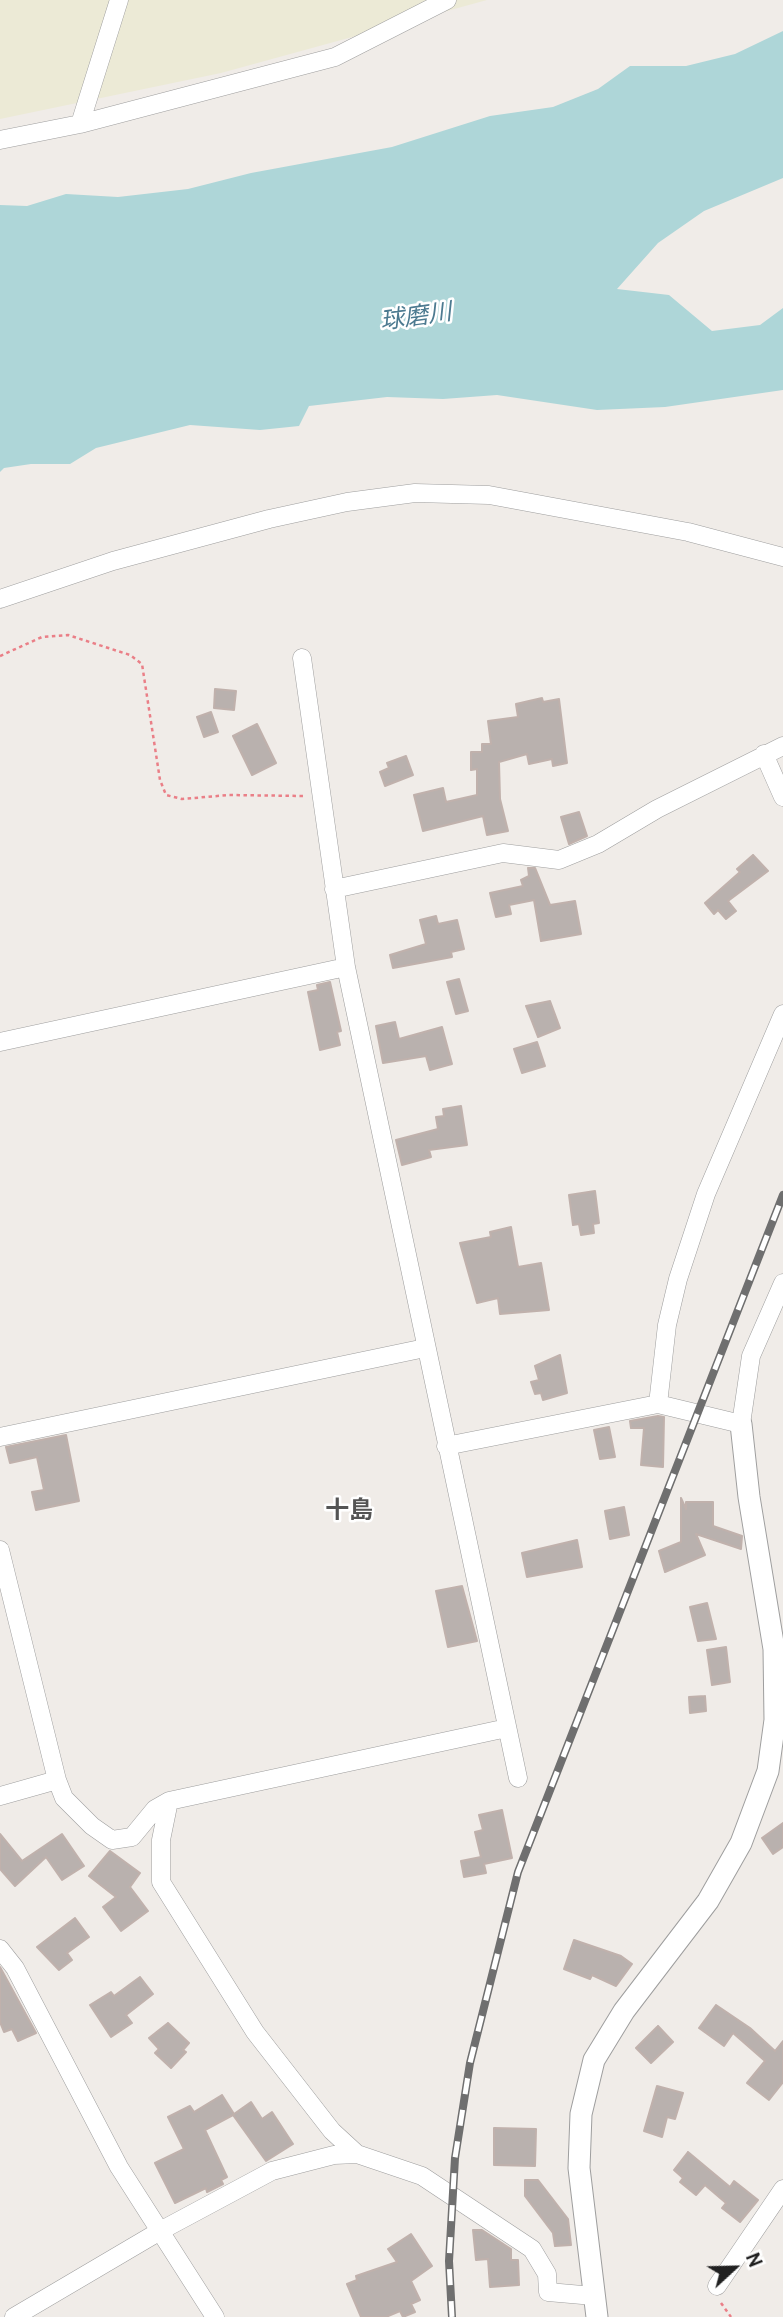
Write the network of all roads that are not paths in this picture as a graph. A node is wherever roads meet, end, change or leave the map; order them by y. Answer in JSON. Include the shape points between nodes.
{"nodes":[{"id":1,"x":119,"y":0,"type":"edge"},
{"id":2,"x":447,"y":0,"type":"edge"},
{"id":3,"x":79,"y":124,"type":"junction"},
{"id":4,"x":0,"y":140,"type":"edge"},
{"id":5,"x":783,"y":557,"type":"edge"},
{"id":6,"x":0,"y":599,"type":"edge"},
{"id":7,"x":302,"y":658,"type":"dead end"},
{"id":8,"x":783,"y":746,"type":"edge"},
{"id":9,"x":764,"y":754,"type":"junction"},
{"id":10,"x":783,"y":797,"type":"edge"},
{"id":11,"x":334,"y":889,"type":"junction"},
{"id":12,"x":346,"y":967,"type":"junction"},
{"id":13,"x":783,"y":1014,"type":"edge"},
{"id":14,"x":0,"y":1042,"type":"edge"},
{"id":15,"x":783,"y":1283,"type":"edge"},
{"id":16,"x":425,"y":1348,"type":"junction"},
{"id":17,"x":658,"y":1404,"type":"junction"},
{"id":18,"x":741,"y":1424,"type":"junction"},
{"id":19,"x":0,"y":1437,"type":"edge"},
{"id":20,"x":446,"y":1446,"type":"junction"},
{"id":21,"x":0,"y":1550,"type":"edge"},
{"id":22,"x":507,"y":1728,"type":"junction"},
{"id":23,"x":518,"y":1778,"type":"dead end"},
{"id":24,"x":57,"y":1780,"type":"junction"},
{"id":25,"x":0,"y":1796,"type":"edge"},
{"id":26,"x":170,"y":1801,"type":"junction"},
{"id":27,"x":0,"y":1949,"type":"edge"},
{"id":28,"x":357,"y":2154,"type":"junction"},
{"id":29,"x":783,"y":2189,"type":"edge"},
{"id":30,"x":160,"y":2231,"type":"junction"},
{"id":31,"x":717,"y":2287,"type":"dead end"},
{"id":32,"x":594,"y":2296,"type":"junction"},
{"id":33,"x":14,"y":2317,"type":"edge"},
{"id":34,"x":215,"y":2317,"type":"edge"},
{"id":35,"x":597,"y":2317,"type":"edge"}],
"edges":[{"from":1,"to":3,"type":"street"},
{"from":2,"to":3,"type":"street","via":[[335,57]]},
{"from":3,"to":4,"type":"street"},
{"from":5,"to":6,"type":"street","via":[[688,532],[489,495],[415,493],[268,519],[113,561]]},
{"from":7,"to":11,"type":"street"},
{"from":8,"to":9,"type":"street"},
{"from":9,"to":10,"type":"street"},
{"from":9,"to":11,"type":"street","via":[[598,844],[559,860],[503,853]]},
{"from":11,"to":12,"type":"street"},
{"from":12,"to":14,"type":"street"},
{"from":12,"to":16,"type":"street"},
{"from":13,"to":17,"type":"street","via":[[706,1194],[678,1279],[667,1325]]},
{"from":15,"to":18,"type":"street","via":[[751,1356]]},
{"from":16,"to":19,"type":"street"},
{"from":16,"to":20,"type":"street"},
{"from":17,"to":18,"type":"street"},
{"from":17,"to":20,"type":"street"},
{"from":18,"to":32,"type":"street","via":[[774,1649],[775,1720],[768,1770],[741,1843],[708,1901],[624,2011],[594,2060],[581,2114],[579,2168]]},
{"from":20,"to":22,"type":"street"},
{"from":21,"to":24,"type":"street"},
{"from":22,"to":23,"type":"street"},
{"from":22,"to":26,"type":"street"},
{"from":24,"to":25,"type":"street"},
{"from":24,"to":26,"type":"street","via":[[64,1798],[112,1840],[132,1837],[155,1809]]},
{"from":26,"to":28,"type":"street","via":[[162,1840],[161,1882],[255,2032],[332,2131]]},
{"from":27,"to":30,"type":"street","via":[[15,1968],[119,2167]]},
{"from":28,"to":30,"type":"street","via":[[334,2155],[272,2171]]},
{"from":28,"to":32,"type":"street","via":[[422,2176],[532,2249],[547,2274],[548,2292]]},
{"from":29,"to":31,"type":"street"},
{"from":30,"to":33,"type":"street"},
{"from":30,"to":34,"type":"street"},
{"from":32,"to":35,"type":"street"}]}
